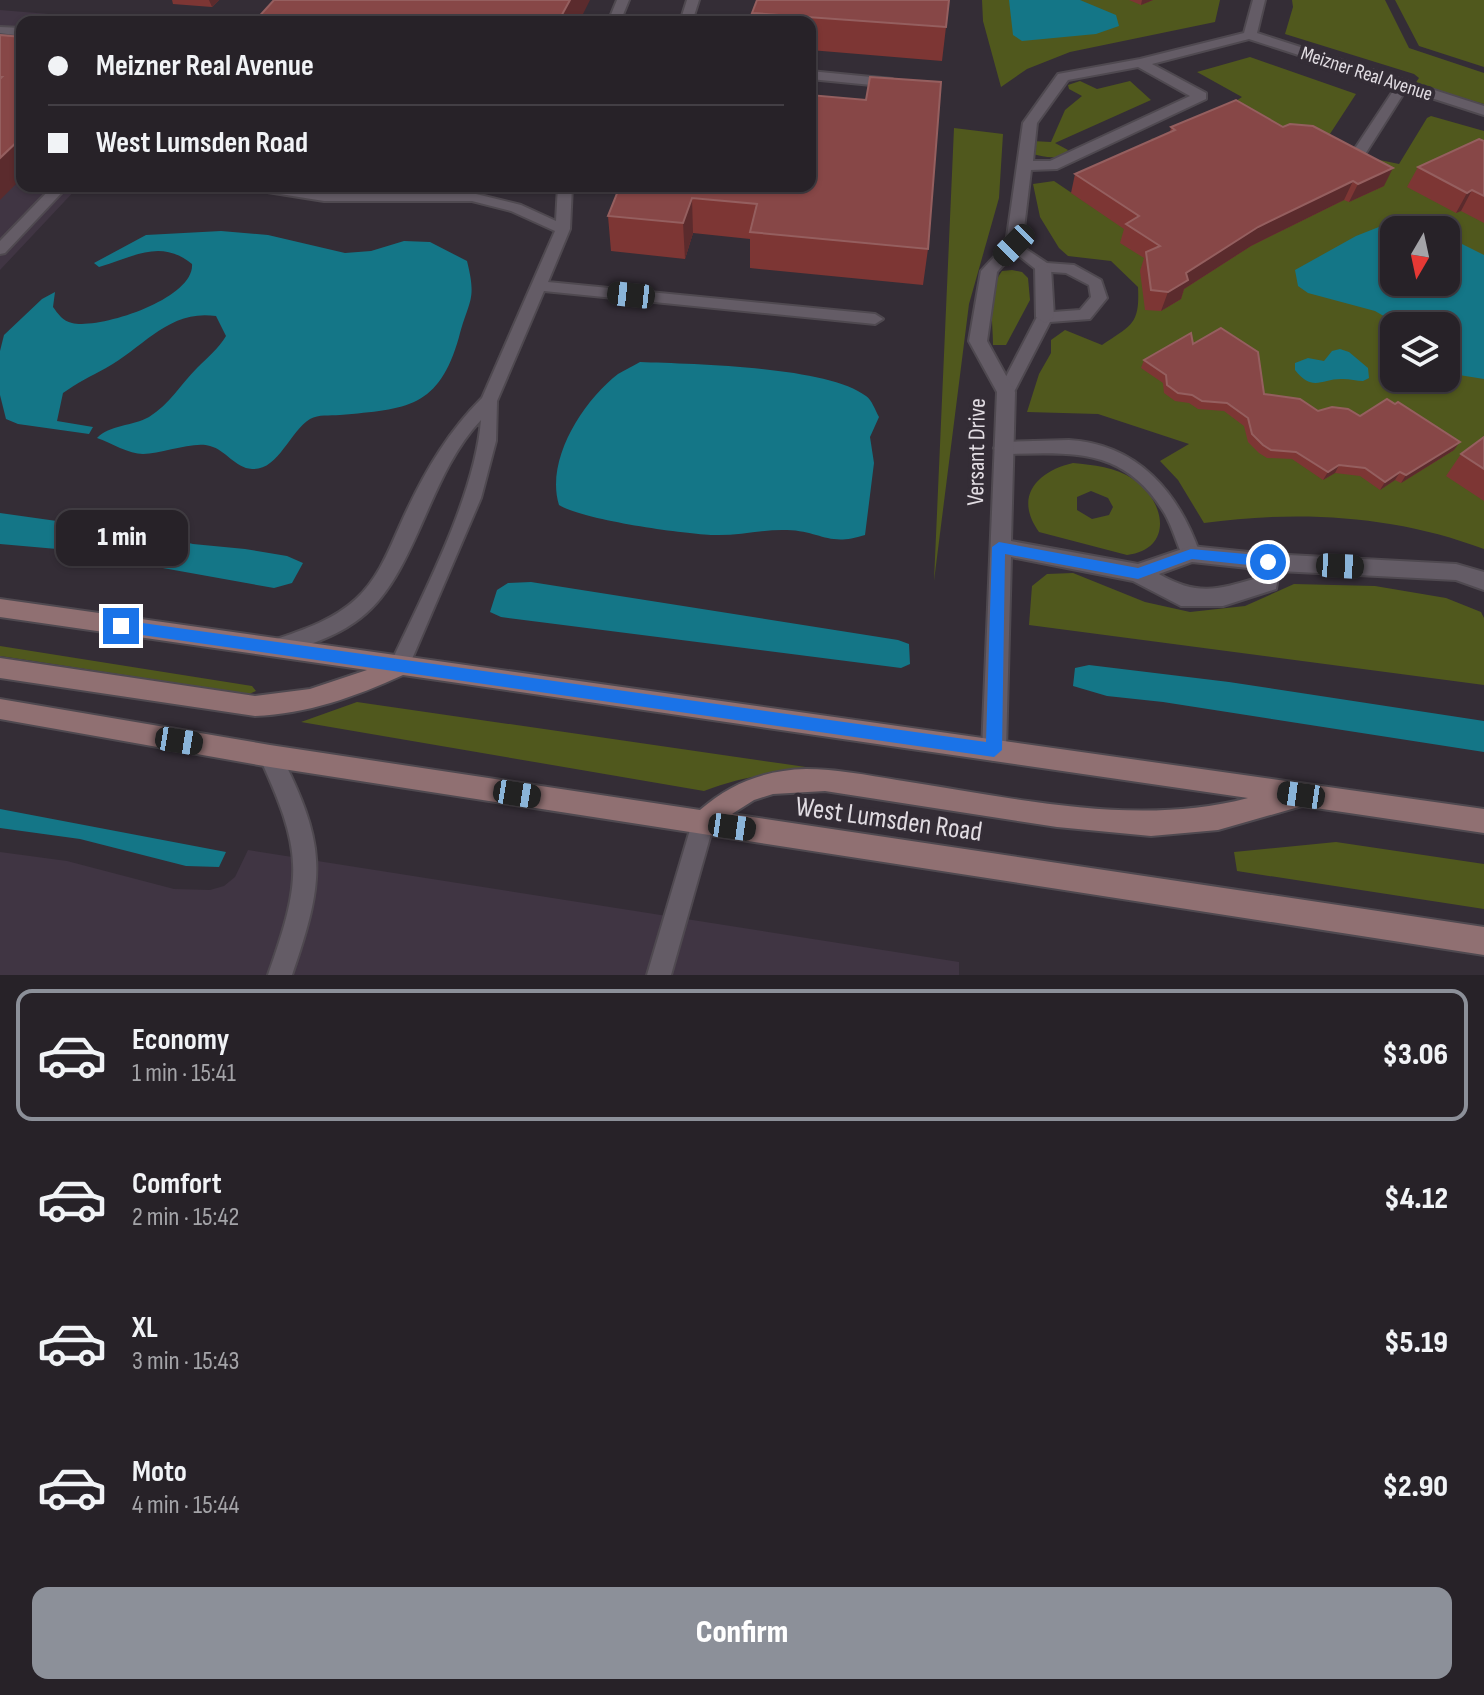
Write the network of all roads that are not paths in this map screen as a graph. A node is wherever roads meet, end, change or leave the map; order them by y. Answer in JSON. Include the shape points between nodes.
{"nodes":[{"id":1,"x":1259,"y":0,"type":"edge"},
{"id":2,"x":1250,"y":35,"type":"junction"},
{"id":3,"x":1140,"y":63,"type":"junction"},
{"id":4,"x":816,"y":76,"type":"edge"},
{"id":5,"x":903,"y":84,"type":"edge"},
{"id":6,"x":1403,"y":85,"type":"junction"},
{"id":7,"x":1484,"y":111,"type":"edge"},
{"id":8,"x":1357,"y":156,"type":"edge"},
{"id":9,"x":1025,"y":165,"type":"junction"},
{"id":10,"x":55,"y":192,"type":"edge"},
{"id":11,"x":293,"y":192,"type":"edge"},
{"id":12,"x":353,"y":192,"type":"edge"},
{"id":13,"x":378,"y":192,"type":"edge"},
{"id":14,"x":565,"y":192,"type":"edge"},
{"id":15,"x":563,"y":229,"type":"junction"},
{"id":16,"x":1014,"y":245,"type":"junction"},
{"id":17,"x":0,"y":250,"type":"edge"},
{"id":18,"x":1043,"y":268,"type":"junction"},
{"id":19,"x":539,"y":286,"type":"junction"},
{"id":20,"x":1045,"y":317,"type":"junction"},
{"id":21,"x":875,"y":319,"type":"dead end"},
{"id":22,"x":1006,"y":392,"type":"junction"},
{"id":23,"x":489,"y":401,"type":"junction"},
{"id":24,"x":1003,"y":448,"type":"junction"},
{"id":25,"x":999,"y":547,"type":"junction"},
{"id":26,"x":1191,"y":554,"type":"junction"},
{"id":27,"x":1268,"y":562,"type":"junction"},
{"id":28,"x":1138,"y":573,"type":"junction"},
{"id":29,"x":1484,"y":581,"type":"edge"},
{"id":30,"x":0,"y":608,"type":"edge"},
{"id":31,"x":273,"y":649,"type":"junction"},
{"id":32,"x":399,"y":667,"type":"junction"},
{"id":33,"x":0,"y":668,"type":"edge"},
{"id":34,"x":0,"y":709,"type":"edge"},
{"id":35,"x":994,"y":750,"type":"junction"},
{"id":36,"x":270,"y":756,"type":"junction"},
{"id":37,"x":1301,"y":795,"type":"junction"},
{"id":38,"x":1484,"y":821,"type":"edge"},
{"id":39,"x":703,"y":823,"type":"junction"},
{"id":40,"x":1484,"y":941,"type":"edge"},
{"id":41,"x":280,"y":975,"type":"edge"},
{"id":42,"x":659,"y":975,"type":"edge"}],
"edges":[{"from":1,"to":2,"type":"street"},
{"from":2,"to":3,"type":"street"},
{"from":2,"to":6,"type":"street","name":"Meizner Real Avenue"},
{"from":3,"to":9,"type":"street","via":[[1063,77],[1030,123]]},
{"from":3,"to":9,"type":"street","via":[[1201,96],[1052,166]]},
{"from":4,"to":5,"type":"lane"},
{"from":6,"to":7,"type":"street","name":"Meizner Real Avenue"},
{"from":6,"to":8,"type":"lane"},
{"from":9,"to":16,"type":"street"},
{"from":10,"to":17,"type":"lane"},
{"from":11,"to":12,"type":"lane","via":[[324,197]]},
{"from":13,"to":15,"type":"lane","via":[[472,197],[516,208]]},
{"from":14,"to":15,"type":"lane"},
{"from":15,"to":19,"type":"lane"},
{"from":16,"to":18,"type":"lane"},
{"from":16,"to":22,"type":"street","name":"Versant Drive","via":[[989,271],[978,341]]},
{"from":18,"to":20,"type":"street"},
{"from":18,"to":20,"type":"lane","via":[[1069,268],[1096,283],[1099,298],[1084,315]]},
{"from":19,"to":21,"type":"lane"},
{"from":19,"to":23,"type":"lane"},
{"from":20,"to":22,"type":"lane"},
{"from":22,"to":24,"type":"street","name":"Versant Drive"},
{"from":23,"to":31,"type":"lane","via":[[467,420],[445,452],[373,596],[334,627]]},
{"from":23,"to":32,"type":"lane","via":[[486,456],[475,493]]},
{"from":24,"to":25,"type":"street","name":"Versant Drive"},
{"from":24,"to":26,"type":"lane","via":[[1078,447],[1122,458],[1161,489],[1183,527]]},
{"from":25,"to":28,"type":"street"},
{"from":25,"to":35,"type":"street","name":"Versant Drive"},
{"from":26,"to":27,"type":"street"},
{"from":26,"to":28,"type":"street"},
{"from":27,"to":28,"type":"street","via":[[1268,583],[1223,597],[1181,597]]},
{"from":27,"to":29,"type":"street","via":[[1456,572]]},
{"from":30,"to":31,"type":"main road"},
{"from":31,"to":32,"type":"main road"},
{"from":32,"to":33,"type":"main road","via":[[287,706],[255,706]]},
{"from":32,"to":35,"type":"main road"},
{"from":34,"to":36,"type":"main road","name":"West Lumsden Road"},
{"from":35,"to":37,"type":"main road"},
{"from":36,"to":39,"type":"main road","name":"West Lumsden Road"},
{"from":36,"to":41,"type":"lane","via":[[289,792],[308,862],[307,892]]},
{"from":37,"to":38,"type":"main road"},
{"from":37,"to":39,"type":"main road","via":[[1218,818],[1151,824],[793,779],[745,790]]},
{"from":39,"to":40,"type":"main road","name":"West Lumsden Road"},
{"from":39,"to":42,"type":"lane"}]}
